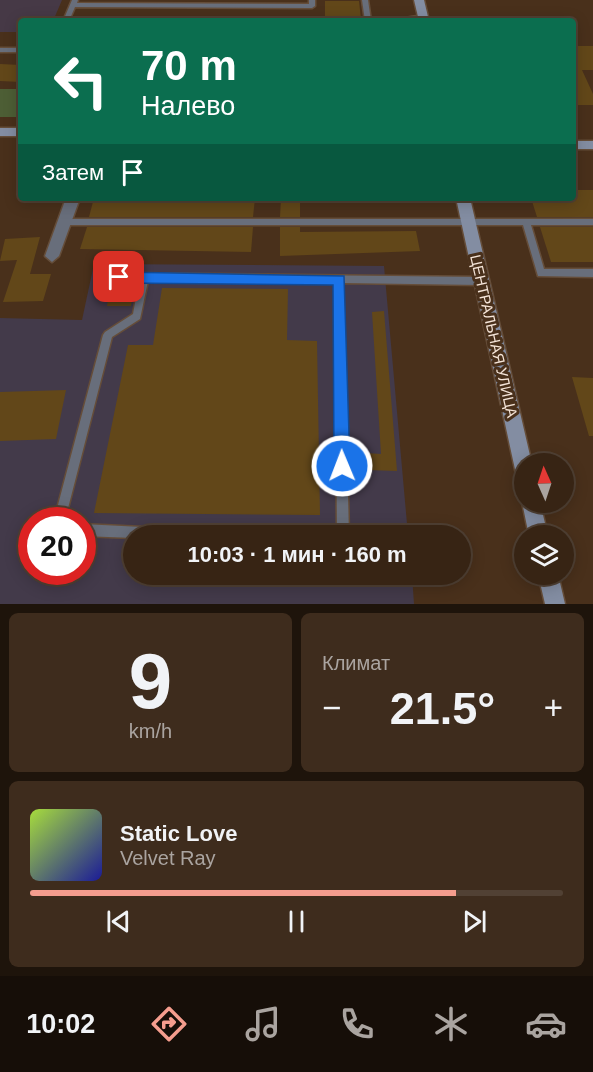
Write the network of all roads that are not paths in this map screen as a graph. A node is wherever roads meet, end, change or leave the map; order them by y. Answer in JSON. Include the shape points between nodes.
{"nodes":[{"id":1,"x":312,"y":0,"type":"edge"},
{"id":2,"x":366,"y":0,"type":"edge"},
{"id":3,"x":419,"y":0,"type":"edge"},
{"id":4,"x":74,"y":3,"type":"edge"},
{"id":5,"x":112,"y":3,"type":"edge"},
{"id":6,"x":67,"y":18,"type":"edge"},
{"id":7,"x":368,"y":18,"type":"edge"},
{"id":8,"x":424,"y":18,"type":"edge"},
{"id":9,"x":0,"y":50,"type":"edge"},
{"id":10,"x":18,"y":50,"type":"edge"},
{"id":11,"x":0,"y":132,"type":"edge"},
{"id":12,"x":18,"y":132,"type":"edge"},
{"id":13,"x":576,"y":145,"type":"edge"},
{"id":14,"x":593,"y":145,"type":"edge"},
{"id":15,"x":72,"y":201,"type":"edge"},
{"id":16,"x":464,"y":201,"type":"edge"},
{"id":17,"x":468,"y":221,"type":"junction"},
{"id":18,"x":64,"y":222,"type":"junction"},
{"id":19,"x":526,"y":222,"type":"junction"},
{"id":20,"x":593,"y":222,"type":"edge"},
{"id":21,"x":52,"y":256,"type":"dead end"},
{"id":22,"x":593,"y":273,"type":"edge"},
{"id":23,"x":119,"y":277,"type":"dead end"},
{"id":24,"x":144,"y":278,"type":"junction"},
{"id":25,"x":339,"y":279,"type":"junction"},
{"id":26,"x":481,"y":281,"type":"junction"},
{"id":27,"x":520,"y":453,"type":"edge"},
{"id":28,"x":62,"y":507,"type":"edge"},
{"id":29,"x":343,"y":525,"type":"edge"},
{"id":30,"x":96,"y":531,"type":"edge"},
{"id":31,"x":123,"y":532,"type":"edge"},
{"id":32,"x":551,"y":585,"type":"edge"},
{"id":33,"x":555,"y":604,"type":"edge"}],
"edges":[{"from":1,"to":5,"type":"lane","via":[[312,6]]},
{"from":2,"to":7,"type":"lane"},
{"from":3,"to":8,"type":"street"},
{"from":4,"to":5,"type":"lane"},
{"from":4,"to":6,"type":"lane"},
{"from":9,"to":10,"type":"lane"},
{"from":11,"to":12,"type":"street"},
{"from":13,"to":14,"type":"street"},
{"from":15,"to":18,"type":"street"},
{"from":16,"to":17,"type":"street","name":"ЦЕНТРАЛЬНАЯ УЛИЦА"},
{"from":17,"to":18,"type":"lane"},
{"from":17,"to":19,"type":"lane"},
{"from":17,"to":26,"type":"street","name":"ЦЕНТРАЛЬНАЯ УЛИЦА"},
{"from":18,"to":21,"type":"street"},
{"from":19,"to":20,"type":"lane"},
{"from":19,"to":22,"type":"lane","via":[[541,273]]},
{"from":23,"to":24,"type":"lane"},
{"from":24,"to":25,"type":"lane"},
{"from":24,"to":28,"type":"lane","via":[[137,316],[108,334]]},
{"from":25,"to":26,"type":"lane"},
{"from":25,"to":29,"type":"lane"},
{"from":26,"to":27,"type":"street","name":"ЦЕНТРАЛЬНАЯ УЛИЦА"},
{"from":30,"to":31,"type":"lane"},
{"from":32,"to":33,"type":"street"}]}
